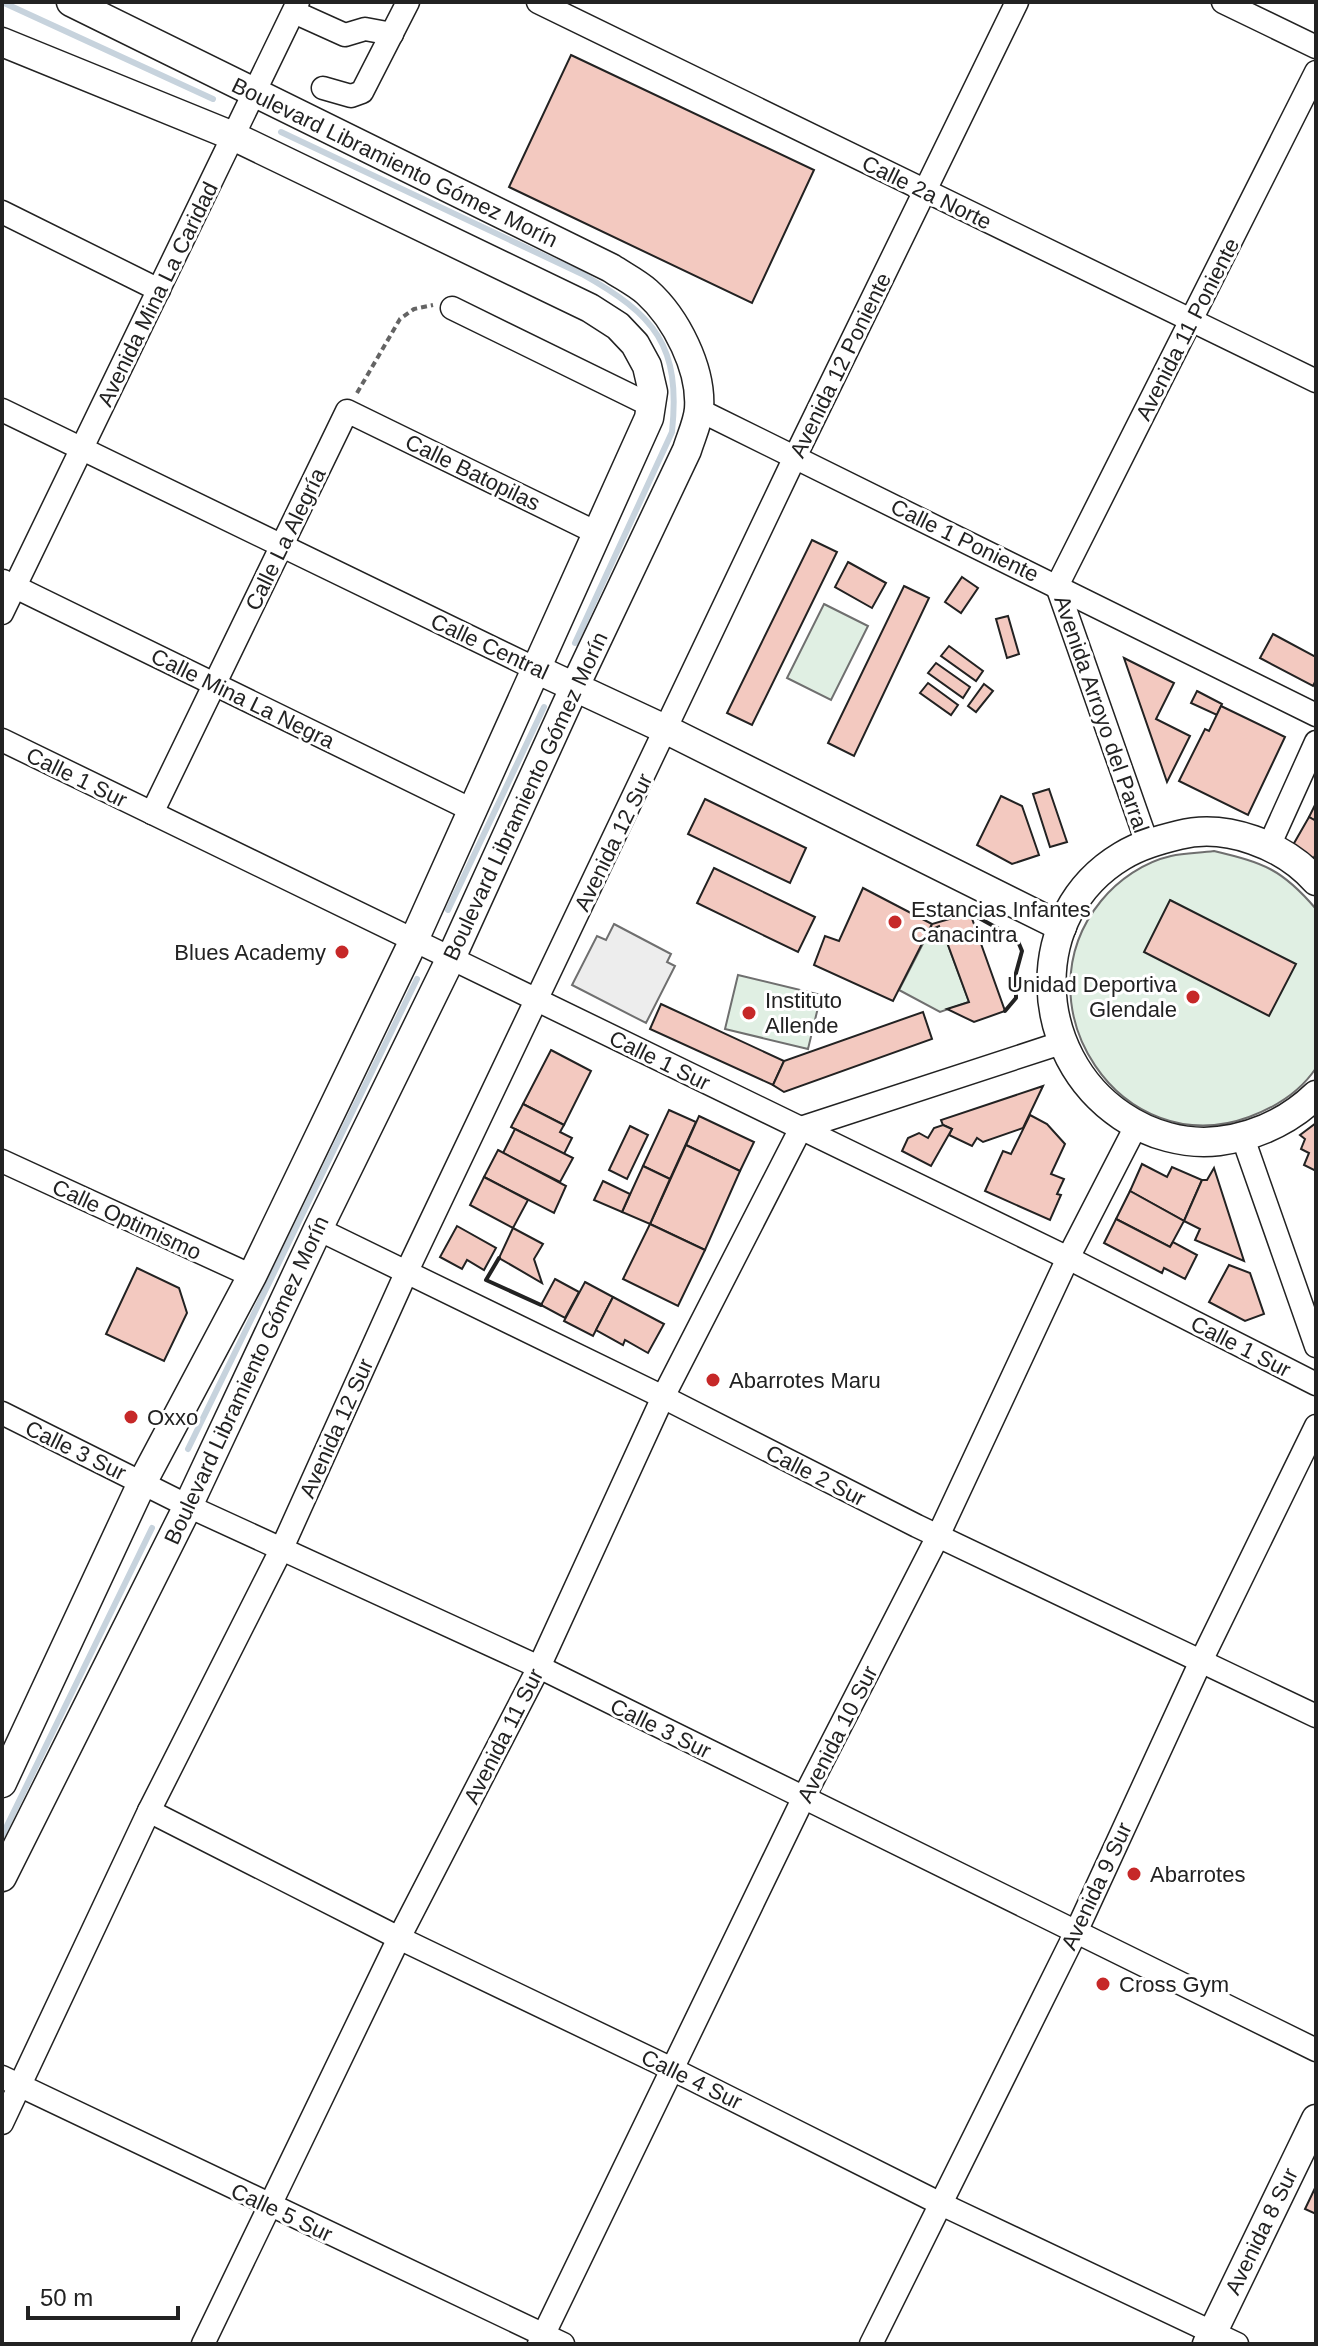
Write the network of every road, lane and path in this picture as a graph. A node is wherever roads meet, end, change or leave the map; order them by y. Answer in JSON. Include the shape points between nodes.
{"nodes":[{"id":1,"x":71,"y":2,"type":"edge"},
{"id":2,"x":408,"y":2,"type":"edge"},
{"id":3,"x":538,"y":2,"type":"edge"},
{"id":4,"x":1017,"y":2,"type":"edge"},
{"id":5,"x":1223,"y":2,"type":"edge"},
{"id":6,"x":296,"y":7,"type":"edge"},
{"id":7,"x":392,"y":34,"type":"junction"},
{"id":8,"x":2,"y":42,"type":"edge"},
{"id":9,"x":1316,"y":47,"type":"edge"},
{"id":10,"x":1316,"y":72,"type":"edge"},
{"id":11,"x":323,"y":88,"type":"dead end"},
{"id":12,"x":254,"y":94,"type":"junction"},
{"id":13,"x":233,"y":136,"type":"junction"},
{"id":14,"x":926,"y":191,"type":"junction"},
{"id":15,"x":2,"y":212,"type":"edge"},
{"id":16,"x":159,"y":290,"type":"junction"},
{"id":17,"x":452,"y":308,"type":"joint"},
{"id":18,"x":1192,"y":321,"type":"junction"},
{"id":19,"x":1316,"y":381,"type":"edge"},
{"id":20,"x":652,"y":406,"type":"junction"},
{"id":21,"x":2,"y":410,"type":"edge"},
{"id":22,"x":699,"y":410,"type":"junction"},
{"id":23,"x":347,"y":411,"type":"junction"},
{"id":24,"x":82,"y":449,"type":"junction"},
{"id":25,"x":795,"y":457,"type":"junction"},
{"id":26,"x":599,"y":534,"type":"junction"},
{"id":27,"x":282,"y":546,"type":"junction"},
{"id":28,"x":8,"y":584,"type":"edge"},
{"id":29,"x":1057,"y":586,"type":"junction"},
{"id":30,"x":2,"y":613,"type":"edge"},
{"id":31,"x":536,"y":669,"type":"junction"},
{"id":32,"x":215,"y":684,"type":"junction"},
{"id":33,"x":575,"y":686,"type":"junction"},
{"id":34,"x":1316,"y":715,"type":"edge"},
{"id":35,"x":667,"y":730,"type":"junction"},
{"id":36,"x":2,"y":740,"type":"edge"},
{"id":37,"x":1316,"y":742,"type":"edge"},
{"id":38,"x":472,"y":810,"type":"junction"},
{"id":39,"x":152,"y":813,"type":"junction"},
{"id":40,"x":1147,"y":843,"type":"junction"},
{"id":41,"x":1269,"y":846,"type":"junction"},
{"id":42,"x":1316,"y":881,"type":"edge"},
{"id":43,"x":1062,"y":927,"type":"junction"},
{"id":44,"x":414,"y":940,"type":"junction"},
{"id":45,"x":451,"y":958,"type":"junction"},
{"id":46,"x":537,"y":1000,"type":"junction"},
{"id":47,"x":1061,"y":1043,"type":"junction"},
{"id":48,"x":1316,"y":1095,"type":"edge"},
{"id":49,"x":1136,"y":1126,"type":"junction"},
{"id":50,"x":801,"y":1128,"type":"junction"},
{"id":51,"x":1243,"y":1138,"type":"junction"},
{"id":52,"x":2,"y":1161,"type":"edge"},
{"id":53,"x":318,"y":1229,"type":"junction"},
{"id":54,"x":1068,"y":1258,"type":"junction"},
{"id":55,"x":407,"y":1271,"type":"junction"},
{"id":56,"x":252,"y":1276,"type":"junction"},
{"id":57,"x":1316,"y":1346,"type":"edge"},
{"id":58,"x":1316,"y":1384,"type":"edge"},
{"id":59,"x":663,"y":1397,"type":"junction"},
{"id":60,"x":2,"y":1413,"type":"edge"},
{"id":61,"x":1316,"y":1426,"type":"edge"},
{"id":62,"x":142,"y":1483,"type":"junction"},
{"id":63,"x":188,"y":1506,"type":"junction"},
{"id":64,"x":938,"y":1536,"type":"junction"},
{"id":65,"x":282,"y":1548,"type":"junction"},
{"id":66,"x":1201,"y":1661,"type":"junction"},
{"id":67,"x":539,"y":1667,"type":"junction"},
{"id":68,"x":1316,"y":1716,"type":"edge"},
{"id":69,"x":2,"y":1783,"type":"edge"},
{"id":70,"x":803,"y":1799,"type":"junction"},
{"id":71,"x":149,"y":1811,"type":"junction"},
{"id":72,"x":2,"y":1877,"type":"edge"},
{"id":73,"x":1076,"y":1932,"type":"junction"},
{"id":74,"x":399,"y":1938,"type":"junction"},
{"id":75,"x":1316,"y":2050,"type":"edge"},
{"id":76,"x":672,"y":2069,"type":"junction"},
{"id":77,"x":12,"y":2081,"type":"edge"},
{"id":78,"x":1316,"y":2119,"type":"edge"},
{"id":79,"x":2,"y":2123,"type":"edge"},
{"id":80,"x":939,"y":2203,"type":"junction"},
{"id":81,"x":269,"y":2206,"type":"junction"},
{"id":82,"x":1219,"y":2340,"type":"edge"},
{"id":83,"x":548,"y":2341,"type":"edge"},
{"id":84,"x":203,"y":2344,"type":"edge"},
{"id":85,"x":871,"y":2344,"type":"edge"}],
"edges":[{"from":1,"to":12,"type":"main road","name":"Boulevard Libramiento Gómez Morín"},
{"from":2,"to":7,"type":"street"},
{"from":3,"to":14,"type":"street","name":"Calle 2a Norte"},
{"from":4,"to":14,"type":"street","name":"Avenida 12 Poniente"},
{"from":5,"to":9,"type":"street"},
{"from":6,"to":7,"type":"street","via":[[349,36],[365,29]]},
{"from":6,"to":12,"type":"street","name":"Avenida Mina La Caridad"},
{"from":7,"to":11,"type":"street","via":[[362,92],[351,96]]},
{"from":8,"to":13,"type":"main road","name":"Boulevard Libramiento Gómez Morín"},
{"from":10,"to":18,"type":"street","name":"Avenida 11 Poniente"},
{"from":12,"to":13,"type":"street","name":"Avenida Mina La Caridad"},
{"from":12,"to":22,"type":"main road","name":"Boulevard Libramiento Gómez Morín","via":[[611,268],[646,291],[671,318],[686,349]]},
{"from":13,"to":16,"type":"street","name":"Avenida Mina La Caridad"},
{"from":13,"to":20,"type":"main road","name":"Boulevard Libramiento Gómez Morín","via":[[618,326],[647,366]]},
{"from":14,"to":18,"type":"street","name":"Calle 2a Norte"},
{"from":14,"to":25,"type":"street","name":"Avenida 12 Poniente"},
{"from":15,"to":16,"type":"street"},
{"from":16,"to":24,"type":"street","name":"Avenida Mina La Caridad"},
{"from":17,"to":20,"type":"street"},
{"from":17,"to":23,"type":"path","via":[[432,305],[400,319]]},
{"from":18,"to":19,"type":"street","name":"Calle 2a Norte"},
{"from":18,"to":29,"type":"street","name":"Avenida 11 Poniente"},
{"from":20,"to":26,"type":"main road","name":"Boulevard Libramiento Gómez Morín"},
{"from":21,"to":24,"type":"street","name":"Calle Central"},
{"from":22,"to":25,"type":"street","name":"Calle 1 Poniente"},
{"from":22,"to":33,"type":"main road","name":"Boulevard Libramiento Gómez Morín","via":[[687,450]]},
{"from":23,"to":26,"type":"street","name":"Calle Batopilas"},
{"from":23,"to":27,"type":"street","name":"Calle La Alegría"},
{"from":24,"to":27,"type":"street","name":"Calle Central"},
{"from":24,"to":28,"type":"street","name":"Avenida Mina La Caridad"},
{"from":25,"to":29,"type":"street","name":"Calle 1 Poniente"},
{"from":25,"to":35,"type":"street","name":"Avenida 12 Poniente"},
{"from":26,"to":31,"type":"main road","name":"Boulevard Libramiento Gómez Morín"},
{"from":27,"to":31,"type":"street","name":"Calle Central"},
{"from":27,"to":32,"type":"street","name":"Calle La Alegría"},
{"from":28,"to":30,"type":"street","name":"Avenida Mina La Caridad"},
{"from":28,"to":32,"type":"street","name":"Calle Mina La Negra"},
{"from":29,"to":34,"type":"street","name":"Calle 1 Poniente"},
{"from":29,"to":40,"type":"street","name":"Avenida Arroyo del Parral"},
{"from":31,"to":33,"type":"main road","name":"Calle Central"},
{"from":31,"to":38,"type":"main road","name":"Boulevard Libramiento Gómez Morín"},
{"from":32,"to":38,"type":"street","name":"Calle Mina La Negra"},
{"from":32,"to":39,"type":"street","name":"Calle La Alegría"},
{"from":33,"to":35,"type":"main road","name":"Calle Central"},
{"from":33,"to":45,"type":"main road","name":"Boulevard Libramiento Gómez Morín"},
{"from":35,"to":43,"type":"main road","name":"Calle Central"},
{"from":35,"to":46,"type":"street","name":"Avenida 12 Sur"},
{"from":36,"to":39,"type":"street","name":"Calle 1 Sur"},
{"from":37,"to":41,"type":"street"},
{"from":38,"to":44,"type":"main road","name":"Boulevard Libramiento Gómez Morín"},
{"from":39,"to":44,"type":"street","name":"Calle 1 Sur"},
{"from":40,"to":41,"type":"main road","via":[[1188,833],[1229,834]]},
{"from":40,"to":43,"type":"main road","via":[[1096,877]]},
{"from":41,"to":42,"type":"main road"},
{"from":43,"to":47,"type":"main road","via":[[1052,966],[1052,1005]]},
{"from":44,"to":45,"type":"street","name":"Calle 1 Sur"},
{"from":44,"to":56,"type":"main road","name":"Boulevard Libramiento Gómez Morín"},
{"from":45,"to":46,"type":"street","name":"Calle 1 Sur"},
{"from":45,"to":53,"type":"main road","name":"Boulevard Libramiento Gómez Morín"},
{"from":46,"to":50,"type":"street","name":"Calle 1 Sur"},
{"from":46,"to":55,"type":"street","name":"Avenida 12 Sur"},
{"from":47,"to":49,"type":"main road","via":[[1079,1077],[1105,1105]]},
{"from":47,"to":50,"type":"street"},
{"from":48,"to":51,"type":"main road","via":[[1281,1122]]},
{"from":49,"to":51,"type":"main road","via":[[1195,1141]]},
{"from":49,"to":54,"type":"street","name":"Avenida 10 Sur"},
{"from":50,"to":54,"type":"street","name":"Calle 1 Sur"},
{"from":50,"to":59,"type":"street","name":"Avenida 11 Sur"},
{"from":51,"to":57,"type":"street"},
{"from":52,"to":56,"type":"street","name":"Calle Optimismo"},
{"from":53,"to":55,"type":"street","name":"Calle 2 Sur"},
{"from":53,"to":63,"type":"main road","name":"Boulevard Libramiento Gómez Morín"},
{"from":54,"to":58,"type":"street","name":"Calle 1 Sur"},
{"from":54,"to":64,"type":"street","name":"Avenida 10 Sur"},
{"from":55,"to":59,"type":"street","name":"Calle 2 Sur"},
{"from":55,"to":65,"type":"street","name":"Avenida 12 Sur"},
{"from":56,"to":62,"type":"main road","name":"Boulevard Libramiento Gómez Morín"},
{"from":59,"to":64,"type":"street","name":"Calle 2 Sur"},
{"from":59,"to":67,"type":"street","name":"Avenida 11 Sur"},
{"from":60,"to":62,"type":"street","name":"Calle 3 Sur"},
{"from":61,"to":66,"type":"street","name":"Avenida 9 Sur"},
{"from":62,"to":63,"type":"street","name":"Calle 3 Sur"},
{"from":62,"to":69,"type":"main road","name":"Boulevard Libramiento Gómez Morín"},
{"from":63,"to":65,"type":"street","name":"Calle 3 Sur"},
{"from":63,"to":72,"type":"main road","name":"Boulevard Libramiento Gómez Morín"},
{"from":64,"to":66,"type":"street","name":"Calle 2 Sur"},
{"from":64,"to":70,"type":"street","name":"Avenida 10 Sur"},
{"from":65,"to":67,"type":"street","name":"Calle 3 Sur"},
{"from":65,"to":71,"type":"street","name":"Avenida 12 Sur"},
{"from":66,"to":68,"type":"street","name":"Calle 2 Sur"},
{"from":66,"to":73,"type":"street","name":"Avenida 9 Sur"},
{"from":67,"to":70,"type":"street","name":"Calle 3 Sur"},
{"from":67,"to":74,"type":"street","name":"Avenida 11 Sur"},
{"from":70,"to":73,"type":"street","name":"Calle 3 Sur"},
{"from":70,"to":76,"type":"street","name":"Avenida 10 Sur"},
{"from":71,"to":74,"type":"street","name":"Calle 4 Sur"},
{"from":71,"to":77,"type":"street","name":"Avenida 12 Sur"},
{"from":73,"to":75,"type":"street","name":"Calle 3 Sur"},
{"from":73,"to":80,"type":"street","name":"Avenida 9 Sur"},
{"from":74,"to":76,"type":"street","name":"Calle 4 Sur"},
{"from":74,"to":81,"type":"street","name":"Avenida 11 Sur"},
{"from":76,"to":80,"type":"street","name":"Calle 4 Sur"},
{"from":76,"to":83,"type":"street","name":"Avenida 10 Sur"},
{"from":77,"to":79,"type":"street","name":"Avenida 12 Sur"},
{"from":77,"to":81,"type":"street","name":"Calle 5 Sur"},
{"from":78,"to":82,"type":"main road","name":"Avenida 8 Sur"},
{"from":80,"to":82,"type":"street","name":"Calle 4 Sur"},
{"from":80,"to":85,"type":"street","name":"Avenida 9 Sur"},
{"from":81,"to":83,"type":"street","name":"Calle 5 Sur"},
{"from":81,"to":84,"type":"street","name":"Avenida 11 Sur"}]}
